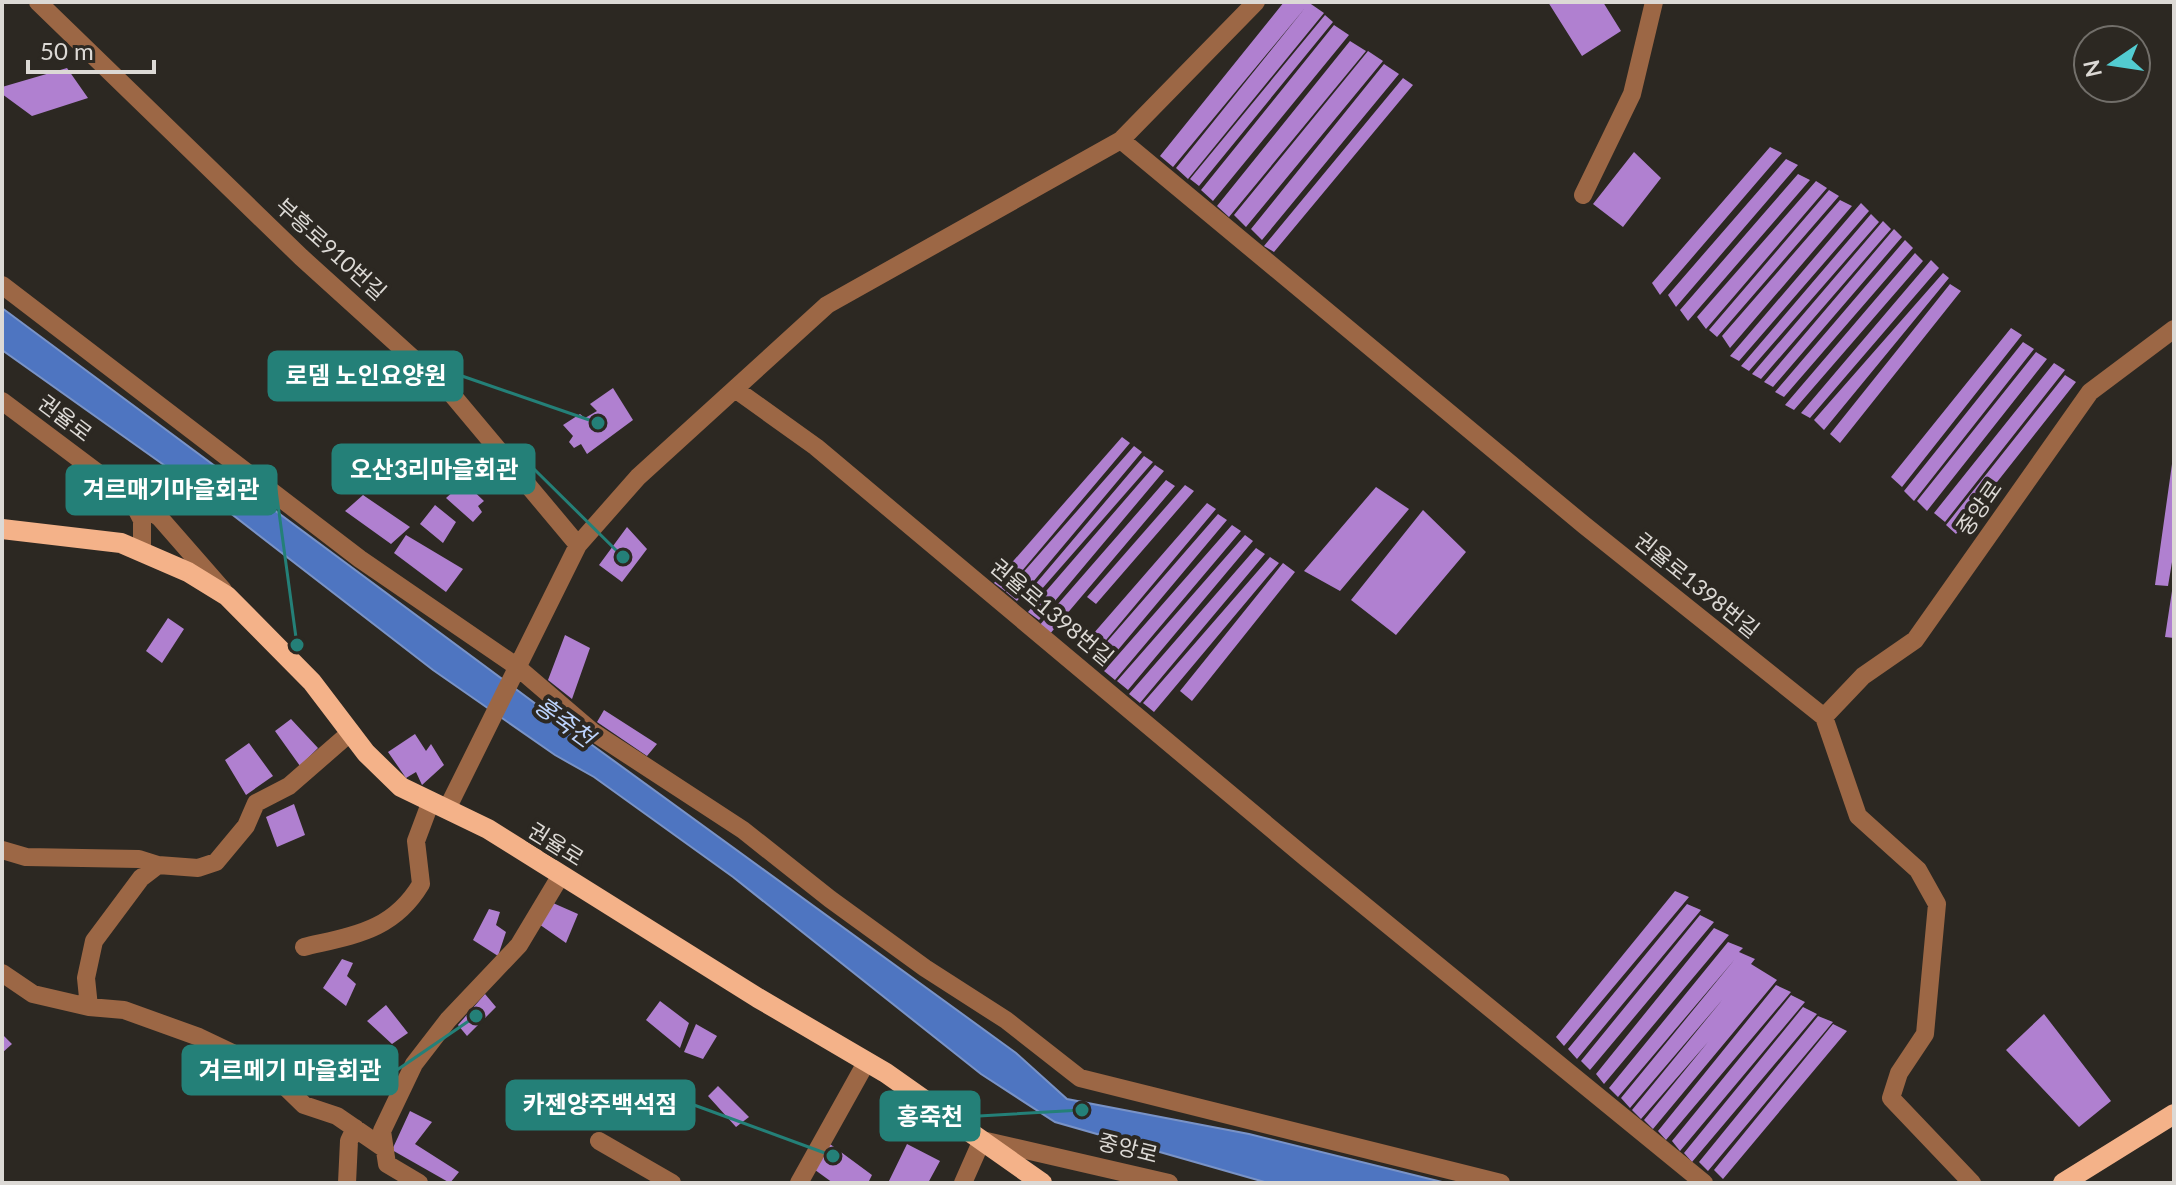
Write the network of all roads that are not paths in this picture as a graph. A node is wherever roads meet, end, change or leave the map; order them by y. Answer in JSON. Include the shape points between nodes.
{"nodes":[{"id":1,"x":38,"y":2,"type":"edge"},
{"id":2,"x":1256,"y":2,"type":"edge"},
{"id":3,"x":1654,"y":2,"type":"edge"},
{"id":4,"x":1121,"y":140,"type":"junction"},
{"id":5,"x":1583,"y":195,"type":"dead end"},
{"id":6,"x":2,"y":285,"type":"edge"},
{"id":7,"x":2174,"y":329,"type":"edge"},
{"id":8,"x":735,"y":389,"type":"junction"},
{"id":9,"x":2,"y":401,"type":"edge"},
{"id":10,"x":130,"y":497,"type":"junction"},
{"id":11,"x":2,"y":529,"type":"edge"},
{"id":12,"x":578,"y":545,"type":"junction"},
{"id":13,"x":142,"y":550,"type":"junction"},
{"id":14,"x":227,"y":596,"type":"junction"},
{"id":15,"x":516,"y":666,"type":"junction"},
{"id":16,"x":1824,"y":717,"type":"junction"},
{"id":17,"x":351,"y":732,"type":"junction"},
{"id":18,"x":439,"y":805,"type":"junction"},
{"id":19,"x":2,"y":850,"type":"edge"},
{"id":20,"x":158,"y":865,"type":"junction"},
{"id":21,"x":561,"y":875,"type":"junction"},
{"id":22,"x":304,"y":947,"type":"dead end"},
{"id":23,"x":2,"y":973,"type":"edge"},
{"id":24,"x":89,"y":1007,"type":"junction"},
{"id":25,"x":867,"y":1061,"type":"junction"},
{"id":26,"x":2174,"y":1114,"type":"edge"},
{"id":27,"x":355,"y":1128,"type":"junction"},
{"id":28,"x":982,"y":1140,"type":"junction"},
{"id":29,"x":599,"y":1141,"type":"dead end"},
{"id":30,"x":385,"y":1149,"type":"junction"},
{"id":31,"x":347,"y":1183,"type":"edge"},
{"id":32,"x":419,"y":1183,"type":"edge"},
{"id":33,"x":672,"y":1183,"type":"edge"},
{"id":34,"x":799,"y":1183,"type":"edge"},
{"id":35,"x":963,"y":1183,"type":"edge"},
{"id":36,"x":1042,"y":1183,"type":"edge"},
{"id":37,"x":1169,"y":1183,"type":"edge"},
{"id":38,"x":1501,"y":1183,"type":"edge"},
{"id":39,"x":1704,"y":1183,"type":"edge"},
{"id":40,"x":1972,"y":1183,"type":"edge"},
{"id":41,"x":2063,"y":1183,"type":"edge"}],
"edges":[{"from":1,"to":12,"type":"street","name":"부흥로910번길","via":[[301,257],[449,391]]},
{"from":2,"to":4,"type":"street"},
{"from":3,"to":5,"type":"street","via":[[1632,94]]},
{"from":4,"to":8,"type":"street","via":[[827,305]]},
{"from":4,"to":16,"type":"street","name":"권율로1398번길"},
{"from":6,"to":15,"type":"street","via":[[360,559]]},
{"from":7,"to":16,"type":"street","name":"중앙로","via":[[2090,392],[1915,640],[1863,676]]},
{"from":8,"to":12,"type":"street","via":[[638,477]]},
{"from":8,"to":39,"type":"street","name":"권율로1398번길","via":[[816,447]]},
{"from":9,"to":10,"type":"street","name":"권율로"},
{"from":10,"to":13,"type":"street","via":[[142,520]]},
{"from":10,"to":14,"type":"street","name":"권율로","via":[[160,518]]},
{"from":11,"to":13,"type":"main road","name":"권율로","via":[[98,539]]},
{"from":12,"to":15,"type":"street"},
{"from":13,"to":14,"type":"main road","name":"권율로"},
{"from":14,"to":17,"type":"main road","name":"권율로","via":[[312,682]]},
{"from":15,"to":18,"type":"street","via":[[481,745]]},
{"from":15,"to":38,"type":"street","via":[[593,732],[743,830],[830,899],[1006,1020],[1080,1078]]},
{"from":16,"to":40,"type":"street","via":[[1858,816],[1918,870],[1937,904],[1925,1034],[1899,1073],[1891,1098]]},
{"from":17,"to":18,"type":"main road","name":"권율로","via":[[401,787]]},
{"from":17,"to":20,"type":"street","via":[[289,786],[256,803],[246,826],[216,862],[198,868]]},
{"from":18,"to":21,"type":"main road","name":"권율로"},
{"from":18,"to":22,"type":"street","via":[[416,841],[421,884],[403,912],[366,932]]},
{"from":19,"to":20,"type":"street","via":[[26,857],[139,859]]},
{"from":20,"to":24,"type":"street","via":[[141,878],[94,941],[86,978]]},
{"from":21,"to":25,"type":"main road","name":"권율로"},
{"from":21,"to":30,"type":"street","via":[[519,945],[414,1064],[382,1131]]},
{"from":23,"to":24,"type":"street","via":[[33,994]]},
{"from":24,"to":27,"type":"street","via":[[124,1010],[199,1037],[268,1070],[304,1105]]},
{"from":25,"to":28,"type":"main road","name":"권율로"},
{"from":25,"to":34,"type":"street"},
{"from":26,"to":41,"type":"main road"},
{"from":27,"to":30,"type":"street"},
{"from":27,"to":31,"type":"street","via":[[349,1141]]},
{"from":28,"to":35,"type":"street"},
{"from":28,"to":36,"type":"main road","name":"권율로"},
{"from":28,"to":37,"type":"street","name":"중앙로"},
{"from":29,"to":33,"type":"street"},
{"from":30,"to":32,"type":"street","via":[[387,1164]]}]}
